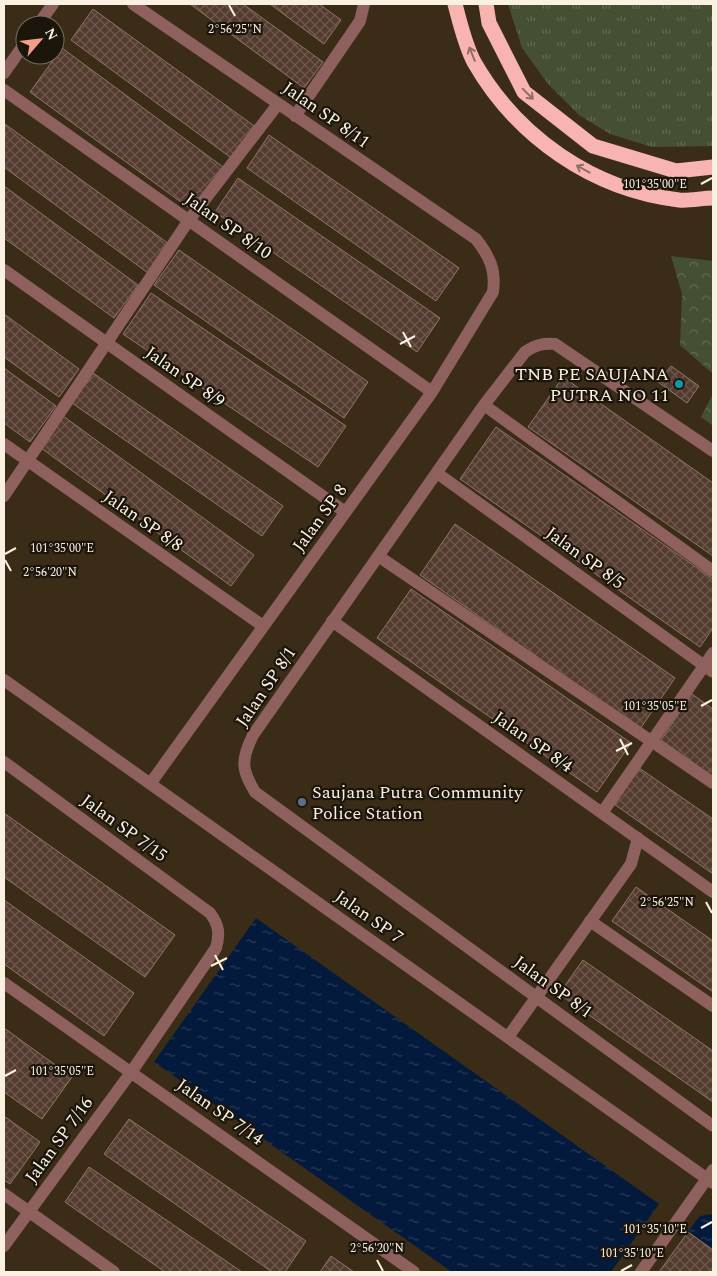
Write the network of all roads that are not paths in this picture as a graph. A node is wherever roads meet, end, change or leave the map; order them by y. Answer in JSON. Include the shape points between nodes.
{"nodes":[{"id":1,"x":53,"y":4,"type":"edge"},
{"id":2,"x":133,"y":4,"type":"edge"},
{"id":3,"x":364,"y":4,"type":"edge"},
{"id":4,"x":455,"y":4,"type":"edge"},
{"id":5,"x":486,"y":4,"type":"edge"},
{"id":6,"x":45,"y":15,"type":"edge"},
{"id":7,"x":15,"y":57,"type":"edge"},
{"id":8,"x":4,"y":73,"type":"edge"},
{"id":9,"x":4,"y":90,"type":"edge"},
{"id":10,"x":278,"y":104,"type":"junction"},
{"id":11,"x":295,"y":116,"type":"junction"},
{"id":12,"x":713,"y":167,"type":"edge"},
{"id":13,"x":713,"y":198,"type":"edge"},
{"id":14,"x":189,"y":220,"type":"junction"},
{"id":15,"x":492,"y":262,"type":"joint"},
{"id":16,"x":4,"y":270,"type":"edge"},
{"id":17,"x":106,"y":342,"type":"junction"},
{"id":18,"x":432,"y":392,"type":"junction"},
{"id":19,"x":484,"y":405,"type":"junction"},
{"id":20,"x":4,"y":444,"type":"edge"},
{"id":21,"x":713,"y":451,"type":"edge"},
{"id":22,"x":28,"y":460,"type":"junction"},
{"id":23,"x":437,"y":473,"type":"junction"},
{"id":24,"x":4,"y":496,"type":"edge"},
{"id":25,"x":345,"y":512,"type":"junction"},
{"id":26,"x":378,"y":556,"type":"junction"},
{"id":27,"x":713,"y":571,"type":"edge"},
{"id":28,"x":332,"y":621,"type":"junction"},
{"id":29,"x":263,"y":626,"type":"junction"},
{"id":30,"x":713,"y":653,"type":"edge"},
{"id":31,"x":709,"y":669,"type":"edge"},
{"id":32,"x":4,"y":680,"type":"edge"},
{"id":33,"x":653,"y":740,"type":"junction"},
{"id":34,"x":4,"y":762,"type":"edge"},
{"id":35,"x":713,"y":782,"type":"edge"},
{"id":36,"x":150,"y":784,"type":"junction"},
{"id":37,"x":602,"y":813,"type":"junction"},
{"id":38,"x":638,"y":838,"type":"junction"},
{"id":39,"x":713,"y":892,"type":"edge"},
{"id":40,"x":590,"y":921,"type":"junction"},
{"id":41,"x":218,"y":928,"type":"joint"},
{"id":42,"x":4,"y":983,"type":"edge"},
{"id":43,"x":536,"y":996,"type":"junction"},
{"id":44,"x":713,"y":1006,"type":"edge"},
{"id":45,"x":508,"y":1037,"type":"junction"},
{"id":46,"x":132,"y":1071,"type":"junction"},
{"id":47,"x":713,"y":1126,"type":"edge"},
{"id":48,"x":711,"y":1177,"type":"edge"},
{"id":49,"x":4,"y":1194,"type":"edge"},
{"id":50,"x":28,"y":1212,"type":"junction"},
{"id":51,"x":4,"y":1246,"type":"edge"},
{"id":52,"x":114,"y":1272,"type":"edge"},
{"id":53,"x":414,"y":1272,"type":"edge"},
{"id":54,"x":641,"y":1272,"type":"edge"}],
"edges":[{"from":1,"to":6,"type":"street"},
{"from":2,"to":10,"type":"street","name":"Jalan SP 8/11"},
{"from":3,"to":11,"type":"street","via":[[360,21]]},
{"from":13,"to":4,"type":"highway","one_way":true,"via":[[680,200],[605,182],[531,134],[500,101],[474,60]]},
{"from":5,"to":12,"type":"highway","one_way":true,"via":[[489,23],[524,92],[593,146],[676,171]]},
{"from":7,"to":8,"type":"street"},
{"from":9,"to":14,"type":"street","name":"Jalan SP 8/10"},
{"from":10,"to":11,"type":"street","name":"Jalan SP 8/11"},
{"from":10,"to":14,"type":"street"},
{"from":11,"to":15,"type":"street","name":"Jalan SP 8/11","via":[[476,239]]},
{"from":14,"to":17,"type":"street"},
{"from":14,"to":18,"type":"street","name":"Jalan SP 8/10"},
{"from":15,"to":18,"type":"street","name":"Jalan SP 8","via":[[495,276],[493,292]]},
{"from":16,"to":17,"type":"street","name":"Jalan SP 8/9"},
{"from":17,"to":22,"type":"street"},
{"from":17,"to":25,"type":"street","name":"Jalan SP 8/9"},
{"from":18,"to":25,"type":"street","name":"Jalan SP 8"},
{"from":19,"to":21,"type":"street","name":"Jalan SP 8/1","via":[[525,352],[539,344],[555,344]]},
{"from":19,"to":23,"type":"street","name":"Jalan SP 8/1"},
{"from":19,"to":27,"type":"street"},
{"from":20,"to":22,"type":"street","name":"Jalan SP 8/8"},
{"from":22,"to":24,"type":"street"},
{"from":22,"to":29,"type":"street","name":"Jalan SP 8/8"},
{"from":23,"to":26,"type":"street","name":"Jalan SP 8/1"},
{"from":23,"to":31,"type":"street","name":"Jalan SP 8/5"},
{"from":25,"to":29,"type":"street","name":"Jalan SP 8"},
{"from":26,"to":28,"type":"street","name":"Jalan SP 8/1"},
{"from":26,"to":33,"type":"street"},
{"from":28,"to":37,"type":"street","name":"Jalan SP 8/4"},
{"from":28,"to":43,"type":"street","name":"Jalan SP 8/1","via":[[253,735],[243,764],[246,777],[255,792]]},
{"from":29,"to":36,"type":"street","name":"Jalan SP 8"},
{"from":30,"to":31,"type":"street"},
{"from":31,"to":33,"type":"street"},
{"from":32,"to":36,"type":"street","name":"Jalan SP 7"},
{"from":33,"to":35,"type":"street"},
{"from":33,"to":37,"type":"street"},
{"from":34,"to":41,"type":"street","name":"Jalan SP 7/15","via":[[210,913]]},
{"from":36,"to":45,"type":"street","name":"Jalan SP 7"},
{"from":37,"to":38,"type":"street","name":"Jalan SP 8/4"},
{"from":38,"to":39,"type":"street","name":"Jalan SP 8/4"},
{"from":38,"to":40,"type":"street","via":[[631,864]]},
{"from":40,"to":43,"type":"street"},
{"from":40,"to":44,"type":"street"},
{"from":41,"to":46,"type":"street","name":"Jalan SP 7/16","via":[[220,936],[216,948]]},
{"from":42,"to":46,"type":"street","name":"Jalan SP 7/14"},
{"from":43,"to":45,"type":"street"},
{"from":43,"to":47,"type":"street","name":"Jalan SP 8/1"},
{"from":45,"to":48,"type":"street","name":"Jalan SP 7"},
{"from":46,"to":50,"type":"street","name":"Jalan SP 7/16"},
{"from":46,"to":53,"type":"street","name":"Jalan SP 7/14"},
{"from":48,"to":54,"type":"street"},
{"from":49,"to":50,"type":"street"},
{"from":50,"to":51,"type":"street","name":"Jalan SP 7/16"},
{"from":50,"to":52,"type":"street"}]}
